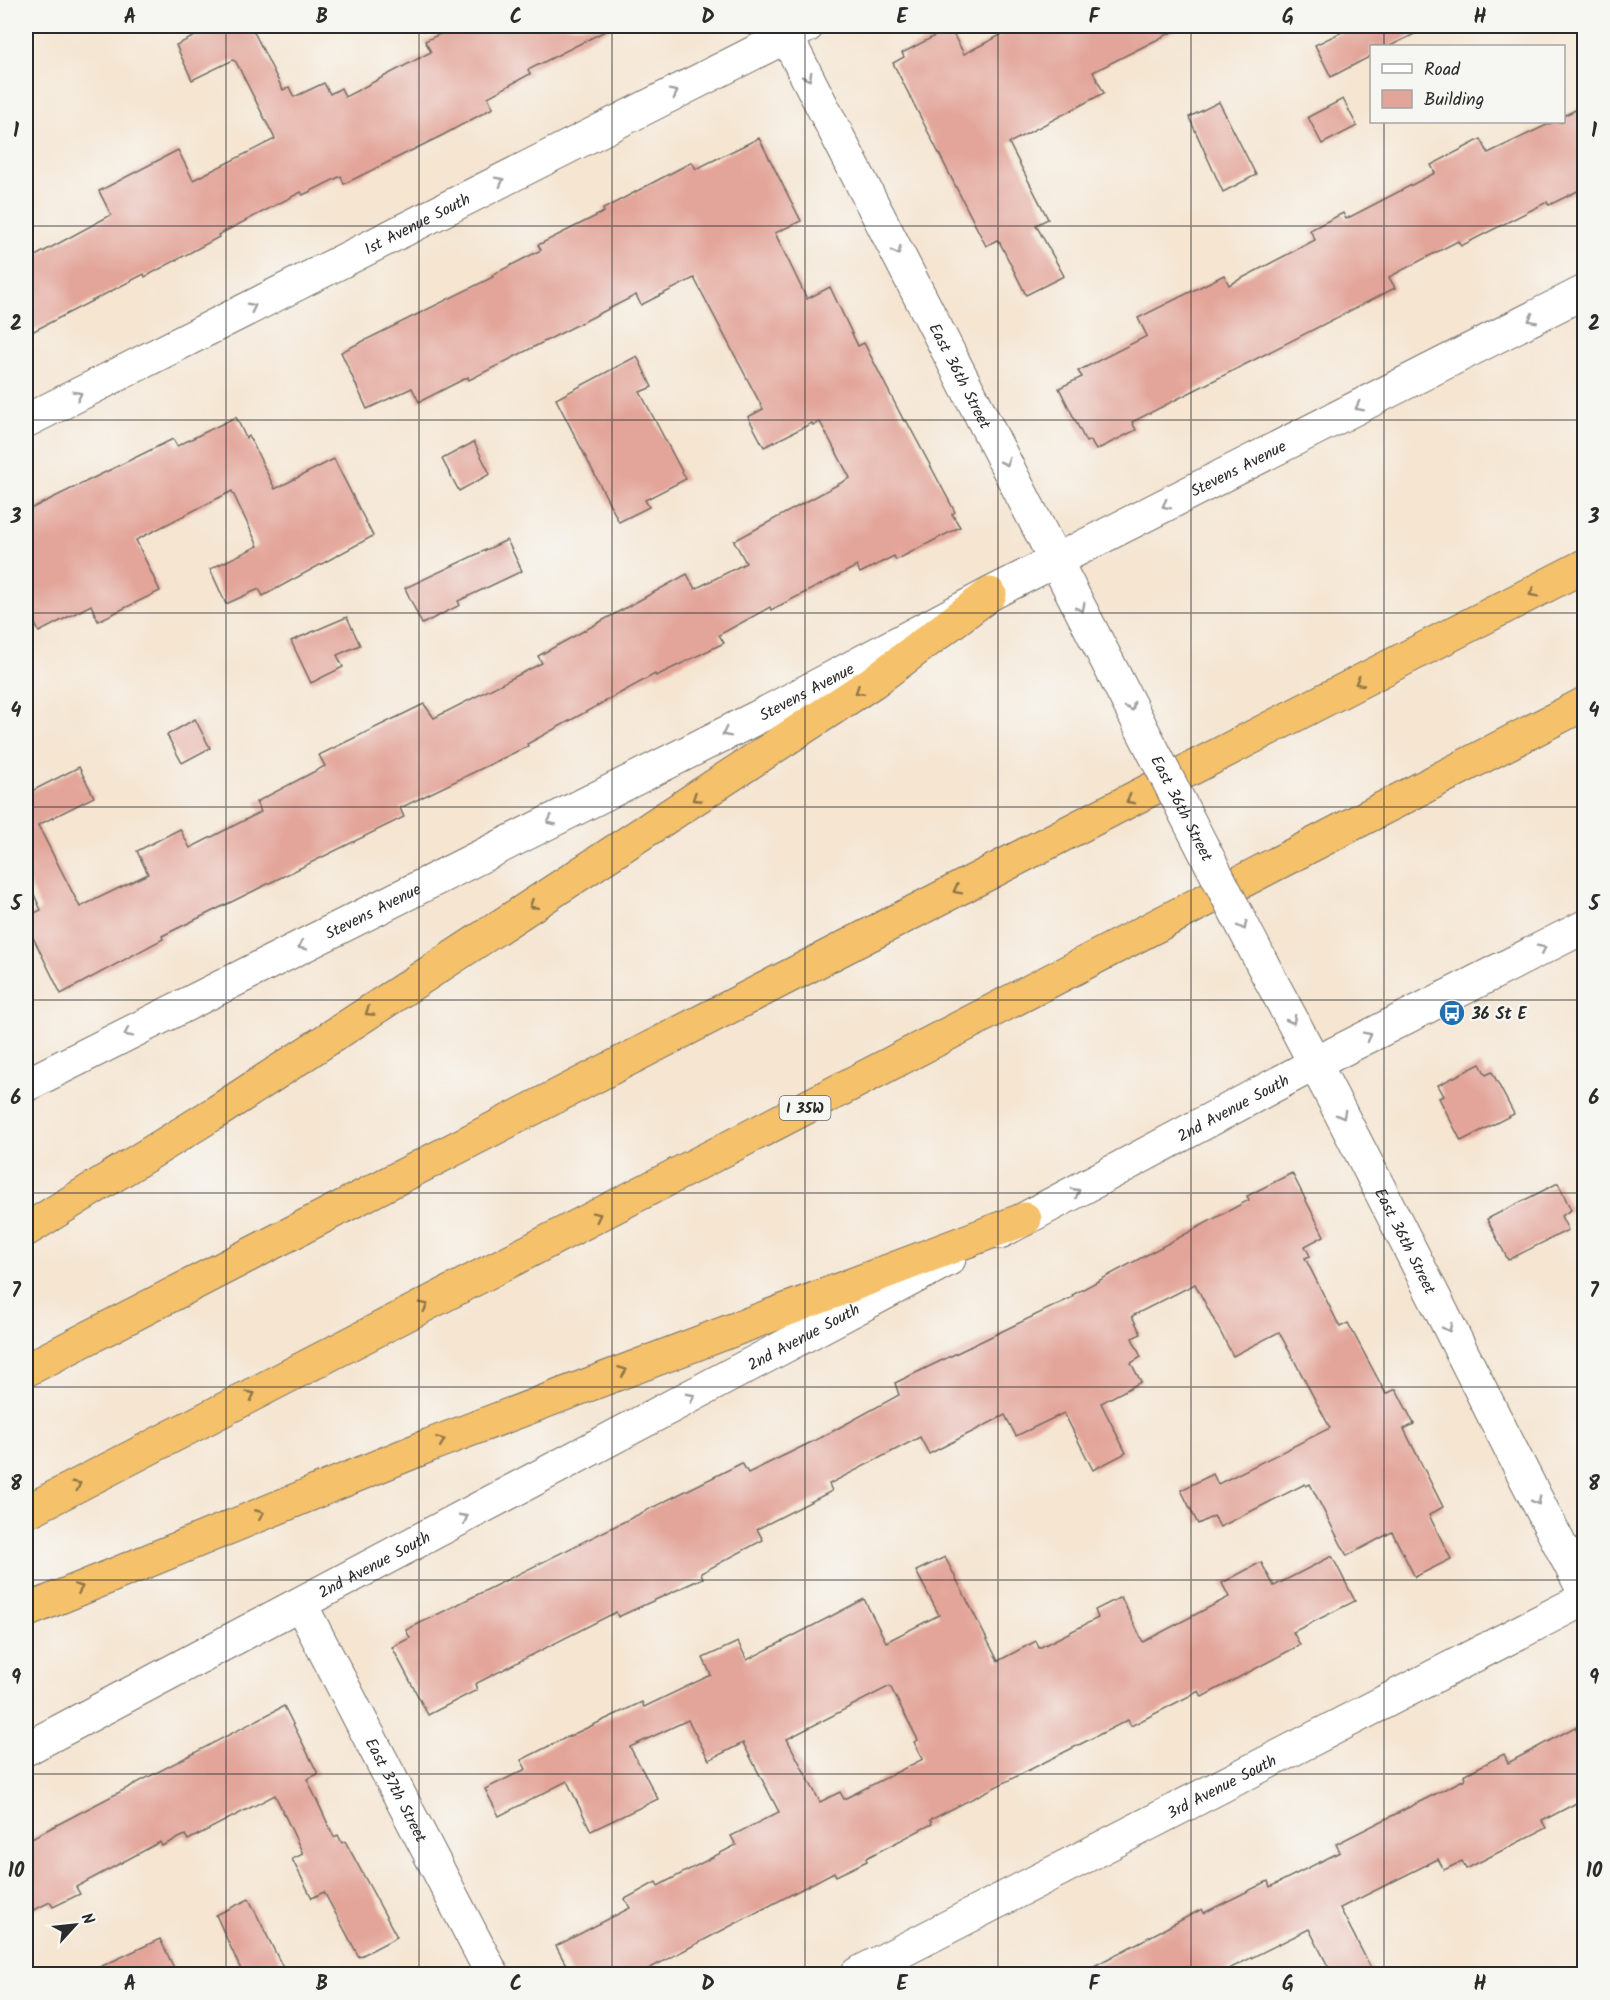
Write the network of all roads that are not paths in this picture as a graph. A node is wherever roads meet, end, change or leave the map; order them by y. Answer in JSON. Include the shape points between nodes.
{"nodes":[{"id":1,"x":792,"y":29,"type":"edge"},
{"id":2,"x":1584,"y":292,"type":"edge"},
{"id":3,"x":26,"y":422,"type":"edge"},
{"id":4,"x":1057,"y":560,"type":"junction"},
{"id":5,"x":1584,"y":566,"type":"edge"},
{"id":6,"x":990,"y":594,"type":"junction"},
{"id":7,"x":1584,"y":704,"type":"edge"},
{"id":8,"x":1584,"y":927,"type":"edge"},
{"id":9,"x":1316,"y":1063,"type":"junction"},
{"id":10,"x":28,"y":1078,"type":"edge"},
{"id":11,"x":1024,"y":1219,"type":"junction"},
{"id":12,"x":26,"y":1230,"type":"edge"},
{"id":13,"x":26,"y":1370,"type":"edge"},
{"id":14,"x":26,"y":1512,"type":"edge"},
{"id":15,"x":1584,"y":1591,"type":"edge"},
{"id":16,"x":1584,"y":1599,"type":"edge"},
{"id":17,"x":301,"y":1605,"type":"junction"},
{"id":18,"x":26,"y":1611,"type":"edge"},
{"id":19,"x":26,"y":1749,"type":"edge"},
{"id":20,"x":492,"y":1974,"type":"edge"},
{"id":21,"x":857,"y":1974,"type":"edge"}],
"edges":[{"from":3,"to":1,"type":"street","name":"1st Avenue South","one_way":true},
{"from":1,"to":4,"type":"street","name":"East 36th Street","one_way":true},
{"from":2,"to":4,"type":"street","name":"Stevens Avenue","one_way":true},
{"from":4,"to":6,"type":"street","name":"Stevens Avenue"},
{"from":4,"to":9,"type":"street","name":"East 36th Street","one_way":true,"bridge":true},
{"from":5,"to":13,"type":"highway","one_way":true},
{"from":6,"to":10,"type":"street","name":"Stevens Avenue","one_way":true,"via":[[762,715]]},
{"from":6,"to":12,"type":"highway","one_way":true,"via":[[873,682],[218,1111]]},
{"from":14,"to":7,"type":"highway","number":"I 35W","one_way":true},
{"from":9,"to":8,"type":"street","name":"2nd Avenue South","one_way":true},
{"from":11,"to":9,"type":"street","name":"2nd Avenue South","one_way":true},
{"from":9,"to":15,"type":"street","name":"East 36th Street","one_way":true},
{"from":17,"to":11,"type":"street","name":"2nd Avenue South","one_way":true},
{"from":18,"to":11,"type":"highway","one_way":true,"via":[[430,1445]]},
{"from":16,"to":21,"type":"street","name":"3rd Avenue South"},
{"from":17,"to":19,"type":"street","name":"2nd Avenue South"},
{"from":17,"to":20,"type":"street","name":"East 37th Street"}]}
